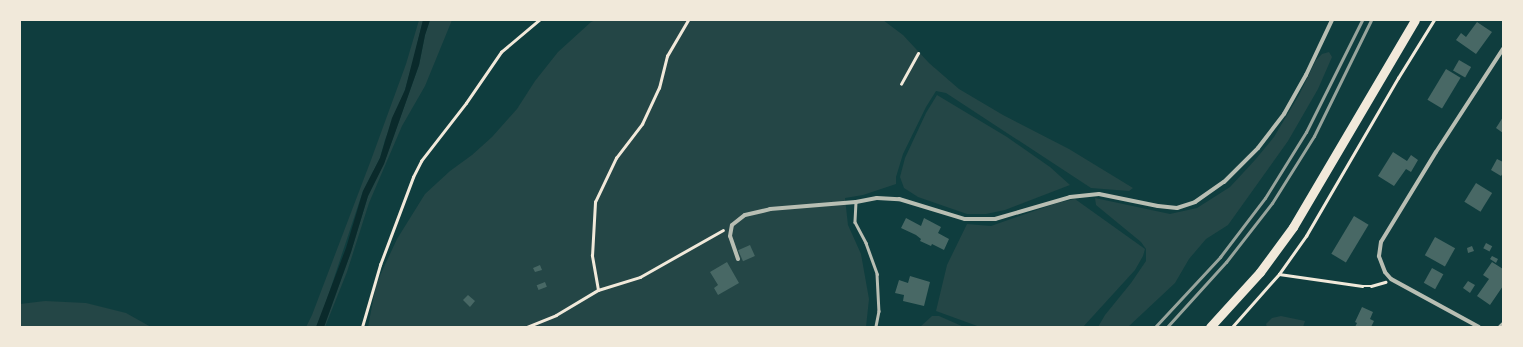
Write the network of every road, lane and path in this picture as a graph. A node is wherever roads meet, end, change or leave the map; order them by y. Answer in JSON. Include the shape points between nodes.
{"nodes":[{"id":1,"x":539,"y":20,"type":"edge"},
{"id":2,"x":688,"y":20,"type":"edge"},
{"id":3,"x":1332,"y":20,"type":"edge"},
{"id":4,"x":1416,"y":20,"type":"edge"},
{"id":5,"x":1434,"y":20,"type":"edge"},
{"id":6,"x":1503,"y":49,"type":"edge"},
{"id":7,"x":918,"y":53,"type":"dead end"},
{"id":8,"x":901,"y":84,"type":"dead end"},
{"id":9,"x":856,"y":202,"type":"junction"},
{"id":10,"x":732,"y":225,"type":"junction"},
{"id":11,"x":738,"y":259,"type":"dead end"},
{"id":12,"x":1279,"y":274,"type":"junction"},
{"id":13,"x":1391,"y":278,"type":"junction"},
{"id":14,"x":598,"y":290,"type":"junction"},
{"id":15,"x":1503,"y":324,"type":"edge"},
{"id":16,"x":362,"y":327,"type":"edge"},
{"id":17,"x":527,"y":327,"type":"edge"},
{"id":18,"x":876,"y":327,"type":"edge"},
{"id":19,"x":1210,"y":327,"type":"edge"},
{"id":20,"x":1232,"y":327,"type":"edge"},
{"id":21,"x":1478,"y":327,"type":"edge"},
{"id":22,"x":1500,"y":327,"type":"edge"}],
"edges":[{"from":1,"to":16,"type":"path","via":[[501,52],[421,161],[380,265]]},
{"from":2,"to":14,"type":"path","via":[[667,56],[659,88],[642,124],[616,158],[595,202],[592,256]]},
{"from":3,"to":9,"type":"street","via":[[1284,114],[1258,148],[1224,182],[1195,202],[1177,208],[1099,194],[1070,197],[995,219],[966,219],[899,199],[877,198]]},
{"from":4,"to":19,"type":"main road","via":[[1293,227],[1260,272]]},
{"from":5,"to":12,"type":"path","via":[[1319,215]]},
{"from":6,"to":13,"type":"street","via":[[1381,242],[1381,264]]},
{"from":7,"to":8,"type":"path"},
{"from":9,"to":10,"type":"street","via":[[770,209],[745,215]]},
{"from":9,"to":18,"type":"lane","via":[[855,222],[877,274],[879,311]]},
{"from":10,"to":11,"type":"street","via":[[730,236]]},
{"from":10,"to":14,"type":"path","via":[[640,277]]},
{"from":12,"to":13,"type":"path","via":[[1362,286],[1379,284]]},
{"from":12,"to":20,"type":"path"},
{"from":13,"to":21,"type":"street"},
{"from":14,"to":17,"type":"path","via":[[556,315]]},
{"from":15,"to":22,"type":"street"}]}
